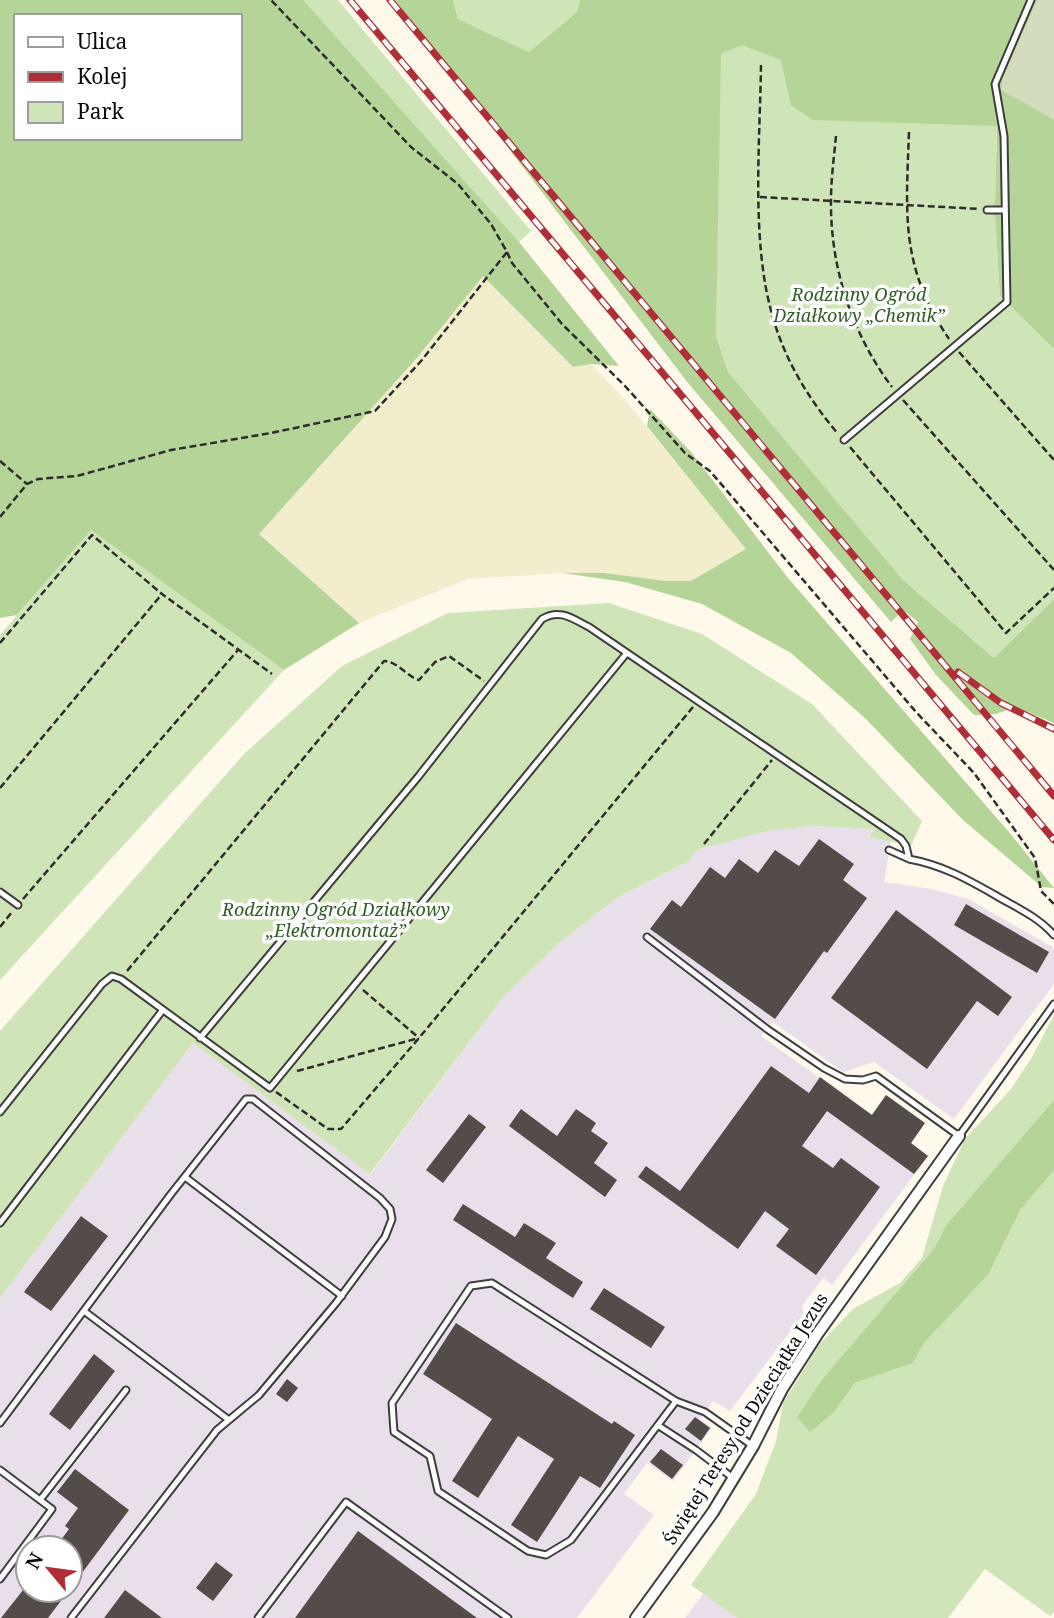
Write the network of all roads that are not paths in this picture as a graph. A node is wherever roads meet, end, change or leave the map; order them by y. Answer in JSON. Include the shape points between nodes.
{"nodes":[{"id":1,"x":1031,"y":0,"type":"edge"},
{"id":2,"x":988,"y":210,"type":"road end"},
{"id":3,"x":1005,"y":210,"type":"junction"},
{"id":4,"x":844,"y":440,"type":"road end"},
{"id":5,"x":626,"y":654,"type":"junction"},
{"id":6,"x":889,"y":850,"type":"dead end"},
{"id":7,"x":909,"y":859,"type":"junction"},
{"id":8,"x":0,"y":892,"type":"edge"},
{"id":9,"x":18,"y":905,"type":"road end"},
{"id":10,"x":1054,"y":935,"type":"edge"},
{"id":11,"x":647,"y":937,"type":"dead end"},
{"id":12,"x":1054,"y":1004,"type":"edge"},
{"id":13,"x":162,"y":1011,"type":"junction"},
{"id":14,"x":200,"y":1038,"type":"junction"},
{"id":15,"x":0,"y":1112,"type":"edge"},
{"id":16,"x":958,"y":1136,"type":"junction"},
{"id":17,"x":185,"y":1177,"type":"junction"},
{"id":18,"x":0,"y":1223,"type":"edge"},
{"id":19,"x":342,"y":1296,"type":"junction"},
{"id":20,"x":84,"y":1311,"type":"junction"},
{"id":21,"x":126,"y":1390,"type":"dead end"},
{"id":22,"x":676,"y":1401,"type":"junction"},
{"id":23,"x":229,"y":1420,"type":"junction"},
{"id":24,"x":0,"y":1423,"type":"edge"},
{"id":25,"x":659,"y":1426,"type":"junction"},
{"id":26,"x":753,"y":1446,"type":"junction"},
{"id":27,"x":0,"y":1470,"type":"edge"},
{"id":28,"x":734,"y":1478,"type":"junction"},
{"id":29,"x":40,"y":1500,"type":"junction"},
{"id":30,"x":0,"y":1579,"type":"edge"},
{"id":31,"x":71,"y":1618,"type":"edge"},
{"id":32,"x":258,"y":1618,"type":"edge"},
{"id":33,"x":508,"y":1618,"type":"edge"},
{"id":34,"x":636,"y":1618,"type":"edge"}],
"edges":[{"from":1,"to":3,"type":"lane","via":[[995,84],[1004,136]]},
{"from":2,"to":3,"type":"lane"},
{"from":3,"to":4,"type":"lane","via":[[1007,302]]},
{"from":5,"to":7,"type":"lane","via":[[901,839]]},
{"from":5,"to":14,"type":"lane","via":[[563,614],[542,619],[418,777]]},
{"from":5,"to":14,"type":"lane","via":[[270,1088]]},
{"from":6,"to":7,"type":"lane"},
{"from":7,"to":10,"type":"lane","via":[[974,882],[1034,916]]},
{"from":8,"to":9,"type":"lane"},
{"from":11,"to":16,"type":"lane","via":[[824,1068],[845,1079],[876,1076]]},
{"from":12,"to":16,"type":"lane"},
{"from":13,"to":14,"type":"lane"},
{"from":13,"to":15,"type":"lane","via":[[112,976]]},
{"from":13,"to":18,"type":"lane"},
{"from":16,"to":26,"type":"street","name":"Świętej Teresy od Dzieciątka Jezus","via":[[818,1333]]},
{"from":17,"to":19,"type":"lane"},
{"from":17,"to":19,"type":"lane","via":[[246,1099],[253,1099],[390,1209],[392,1219],[385,1237]]},
{"from":17,"to":20,"type":"lane"},
{"from":19,"to":23,"type":"lane","via":[[260,1395]]},
{"from":20,"to":23,"type":"lane"},
{"from":20,"to":24,"type":"lane"},
{"from":21,"to":29,"type":"lane"},
{"from":22,"to":25,"type":"lane"},
{"from":22,"to":25,"type":"lane","via":[[492,1283],[471,1286],[392,1403],[394,1432],[430,1457],[438,1490],[528,1551],[545,1555],[571,1540]]},
{"from":22,"to":26,"type":"lane","via":[[705,1412]]},
{"from":23,"to":31,"type":"lane"},
{"from":25,"to":28,"type":"lane"},
{"from":26,"to":28,"type":"street","name":"Świętej Teresy od Dzieciątka Jezus"},
{"from":27,"to":29,"type":"lane"},
{"from":28,"to":34,"type":"street","name":"Świętej Teresy od Dzieciątka Jezus"},
{"from":29,"to":30,"type":"lane","via":[[52,1509]]},
{"from":32,"to":33,"type":"lane","via":[[346,1502]]}]}
